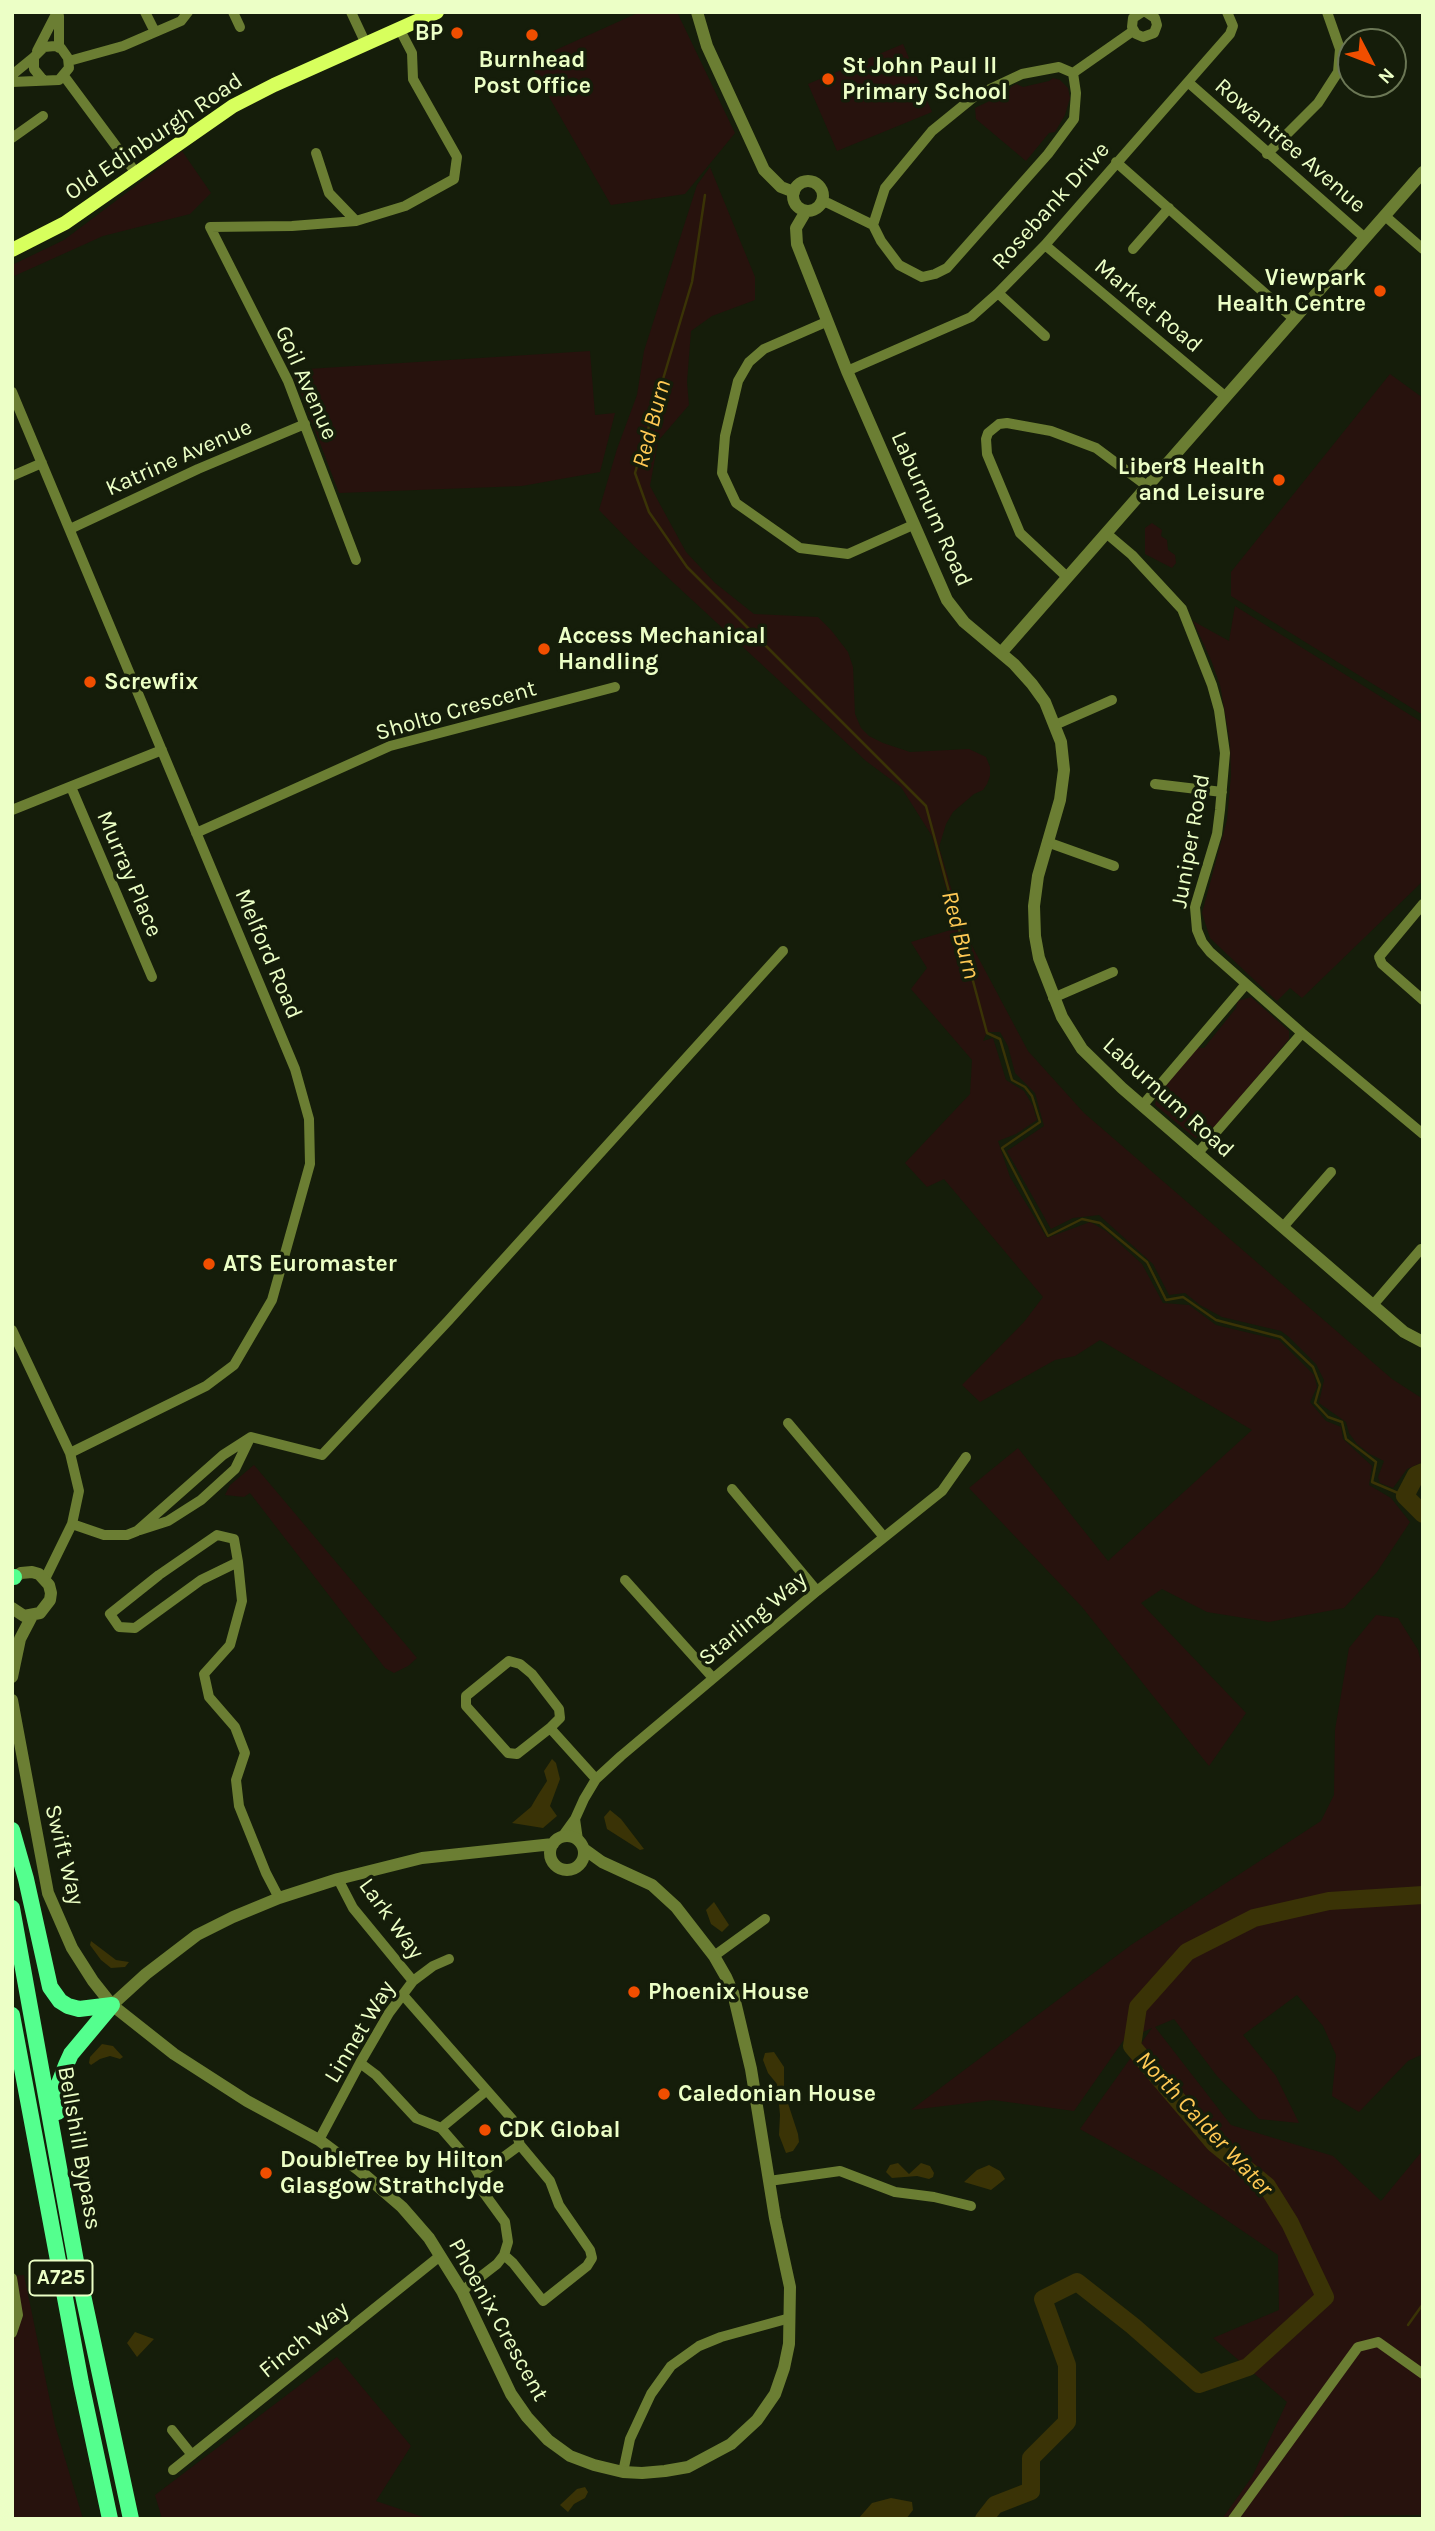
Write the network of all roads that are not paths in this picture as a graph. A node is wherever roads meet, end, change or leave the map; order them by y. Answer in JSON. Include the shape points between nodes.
{"nodes":[{"id":1,"x":58,"y":12,"type":"edge"},
{"id":2,"x":145,"y":12,"type":"edge"},
{"id":3,"x":188,"y":12,"type":"edge"},
{"id":4,"x":233,"y":12,"type":"edge"},
{"id":5,"x":351,"y":12,"type":"edge"},
{"id":6,"x":437,"y":12,"type":"edge"},
{"id":7,"x":697,"y":12,"type":"edge"},
{"id":8,"x":1144,"y":12,"type":"edge"},
{"id":9,"x":1227,"y":12,"type":"edge"},
{"id":10,"x":1327,"y":12,"type":"edge"},
{"id":11,"x":240,"y":27,"type":"dead end"},
{"id":12,"x":400,"y":30,"type":"junction"},
{"id":13,"x":1133,"y":31,"type":"junction"},
{"id":14,"x":155,"y":32,"type":"junction"},
{"id":15,"x":366,"y":44,"type":"junction"},
{"id":16,"x":59,"y":48,"type":"junction"},
{"id":17,"x":36,"y":55,"type":"junction"},
{"id":18,"x":69,"y":61,"type":"junction"},
{"id":19,"x":1073,"y":73,"type":"junction"},
{"id":20,"x":12,"y":75,"type":"edge"},
{"id":21,"x":64,"y":76,"type":"junction"},
{"id":22,"x":43,"y":80,"type":"junction"},
{"id":23,"x":12,"y":82,"type":"edge"},
{"id":24,"x":1189,"y":83,"type":"junction"},
{"id":25,"x":43,"y":116,"type":"dead end"},
{"id":26,"x":12,"y":138,"type":"edge"},
{"id":27,"x":316,"y":153,"type":"dead end"},
{"id":28,"x":1267,"y":154,"type":"junction"},
{"id":29,"x":1116,"y":162,"type":"junction"},
{"id":30,"x":1423,"y":172,"type":"edge"},
{"id":31,"x":136,"y":173,"type":"junction"},
{"id":32,"x":794,"y":192,"type":"junction"},
{"id":33,"x":821,"y":202,"type":"junction"},
{"id":34,"x":1169,"y":208,"type":"junction"},
{"id":35,"x":806,"y":211,"type":"junction"},
{"id":36,"x":1385,"y":216,"type":"junction"},
{"id":37,"x":356,"y":221,"type":"junction"},
{"id":38,"x":873,"y":225,"type":"junction"},
{"id":39,"x":1365,"y":238,"type":"junction"},
{"id":40,"x":1045,"y":245,"type":"junction"},
{"id":41,"x":1423,"y":249,"type":"edge"},
{"id":42,"x":12,"y":250,"type":"edge"},
{"id":43,"x":1133,"y":250,"type":"dead end"},
{"id":44,"x":998,"y":293,"type":"junction"},
{"id":45,"x":1294,"y":319,"type":"junction"},
{"id":46,"x":826,"y":322,"type":"junction"},
{"id":47,"x":1045,"y":336,"type":"dead end"},
{"id":48,"x":847,"y":372,"type":"junction"},
{"id":49,"x":12,"y":392,"type":"edge"},
{"id":50,"x":1226,"y":397,"type":"junction"},
{"id":51,"x":305,"y":424,"type":"junction"},
{"id":52,"x":42,"y":463,"type":"junction"},
{"id":53,"x":12,"y":476,"type":"edge"},
{"id":54,"x":1147,"y":486,"type":"junction"},
{"id":55,"x":913,"y":525,"type":"junction"},
{"id":56,"x":70,"y":528,"type":"junction"},
{"id":57,"x":1106,"y":533,"type":"junction"},
{"id":58,"x":356,"y":560,"type":"dead end"},
{"id":59,"x":1068,"y":578,"type":"junction"},
{"id":60,"x":1001,"y":653,"type":"junction"},
{"id":61,"x":615,"y":687,"type":"dead end"},
{"id":62,"x":1112,"y":700,"type":"dead end"},
{"id":63,"x":1055,"y":725,"type":"junction"},
{"id":64,"x":162,"y":750,"type":"junction"},
{"id":65,"x":1155,"y":784,"type":"dead end"},
{"id":66,"x":71,"y":786,"type":"junction"},
{"id":67,"x":1222,"y":792,"type":"junction"},
{"id":68,"x":12,"y":810,"type":"edge"},
{"id":69,"x":196,"y":833,"type":"junction"},
{"id":70,"x":1047,"y":842,"type":"junction"},
{"id":71,"x":1114,"y":866,"type":"dead end"},
{"id":72,"x":1423,"y":904,"type":"edge"},
{"id":73,"x":783,"y":951,"type":"dead end"},
{"id":74,"x":1113,"y":972,"type":"dead end"},
{"id":75,"x":152,"y":977,"type":"dead end"},
{"id":76,"x":1246,"y":984,"type":"junction"},
{"id":77,"x":1053,"y":998,"type":"junction"},
{"id":78,"x":1423,"y":1000,"type":"edge"},
{"id":79,"x":1302,"y":1033,"type":"junction"},
{"id":80,"x":1142,"y":1105,"type":"junction"},
{"id":81,"x":1423,"y":1134,"type":"edge"},
{"id":82,"x":1198,"y":1154,"type":"junction"},
{"id":83,"x":1331,"y":1172,"type":"dead end"},
{"id":84,"x":1283,"y":1227,"type":"junction"},
{"id":85,"x":1420,"y":1249,"type":"dead end"},
{"id":86,"x":1373,"y":1306,"type":"junction"},
{"id":87,"x":12,"y":1330,"type":"edge"},
{"id":88,"x":1423,"y":1342,"type":"edge"},
{"id":89,"x":788,"y":1423,"type":"dead end"},
{"id":90,"x":251,"y":1437,"type":"junction"},
{"id":91,"x":70,"y":1452,"type":"junction"},
{"id":92,"x":966,"y":1457,"type":"dead end"},
{"id":93,"x":732,"y":1489,"type":"dead end"},
{"id":94,"x":72,"y":1524,"type":"junction"},
{"id":95,"x":137,"y":1531,"type":"junction"},
{"id":96,"x":884,"y":1537,"type":"junction"},
{"id":97,"x":238,"y":1562,"type":"junction"},
{"id":98,"x":13,"y":1578,"type":"edge"},
{"id":99,"x":45,"y":1579,"type":"junction"},
{"id":100,"x":625,"y":1580,"type":"dead end"},
{"id":101,"x":817,"y":1591,"type":"junction"},
{"id":102,"x":12,"y":1608,"type":"edge"},
{"id":103,"x":32,"y":1616,"type":"junction"},
{"id":104,"x":12,"y":1677,"type":"edge"},
{"id":105,"x":713,"y":1678,"type":"junction"},
{"id":106,"x":12,"y":1700,"type":"edge"},
{"id":107,"x":550,"y":1728,"type":"junction"},
{"id":108,"x":596,"y":1779,"type":"junction"},
{"id":109,"x":575,"y":1819,"type":"junction"},
{"id":110,"x":12,"y":1830,"type":"edge"},
{"id":111,"x":557,"y":1840,"type":"junction"},
{"id":112,"x":581,"y":1844,"type":"junction"},
{"id":113,"x":523,"y":1848,"type":"junction"},
{"id":114,"x":551,"y":1859,"type":"junction"},
{"id":115,"x":602,"y":1862,"type":"junction"},
{"id":116,"x":582,"y":1863,"type":"junction"},
{"id":117,"x":338,"y":1879,"type":"junction"},
{"id":118,"x":279,"y":1898,"type":"junction"},
{"id":119,"x":12,"y":1908,"type":"edge"},
{"id":120,"x":765,"y":1919,"type":"dead end"},
{"id":121,"x":715,"y":1956,"type":"junction"},
{"id":122,"x":449,"y":1959,"type":"dead end"},
{"id":123,"x":413,"y":1981,"type":"junction"},
{"id":124,"x":402,"y":1995,"type":"junction"},
{"id":125,"x":112,"y":2005,"type":"junction"},
{"id":126,"x":12,"y":2015,"type":"edge"},
{"id":127,"x":14,"y":2030,"type":"edge"},
{"id":128,"x":360,"y":2063,"type":"junction"},
{"id":129,"x":486,"y":2091,"type":"junction"},
{"id":130,"x":441,"y":2128,"type":"junction"},
{"id":131,"x":319,"y":2140,"type":"junction"},
{"id":132,"x":520,"y":2145,"type":"junction"},
{"id":133,"x":479,"y":2175,"type":"junction"},
{"id":134,"x":769,"y":2181,"type":"junction"},
{"id":135,"x":971,"y":2206,"type":"dead end"},
{"id":136,"x":504,"y":2255,"type":"junction"},
{"id":137,"x":440,"y":2256,"type":"junction"},
{"id":138,"x":77,"y":2267,"type":"junction"},
{"id":139,"x":12,"y":2278,"type":"edge"},
{"id":140,"x":462,"y":2291,"type":"junction"},
{"id":141,"x":790,"y":2318,"type":"junction"},
{"id":142,"x":12,"y":2333,"type":"edge"},
{"id":143,"x":1423,"y":2374,"type":"edge"},
{"id":144,"x":172,"y":2430,"type":"dead end"},
{"id":145,"x":191,"y":2455,"type":"junction"},
{"id":146,"x":173,"y":2470,"type":"dead end"},
{"id":147,"x":623,"y":2472,"type":"junction"},
{"id":148,"x":110,"y":2519,"type":"edge"},
{"id":149,"x":131,"y":2519,"type":"edge"},
{"id":150,"x":1233,"y":2519,"type":"edge"}],
"edges":[{"from":1,"to":16,"type":"street"},
{"from":1,"to":17,"type":"street"},
{"from":2,"to":14,"type":"street"},
{"from":3,"to":14,"type":"street","via":[[181,21]]},
{"from":4,"to":11,"type":"street"},
{"from":5,"to":15,"type":"street"},
{"from":6,"to":12,"type":"main road","name":"Old Edinburgh Road"},
{"from":7,"to":32,"type":"street","via":[[764,170],[781,187]]},
{"from":8,"to":13,"type":"street","via":[[1133,18]]},
{"from":8,"to":13,"type":"street","via":[[1156,21],[1154,33],[1143,37]]},
{"from":9,"to":24,"type":"street","name":"Rosebank Drive","via":[[1233,26],[1230,34]]},
{"from":10,"to":28,"type":"street","via":[[1340,49],[1338,72],[1318,103]]},
{"from":12,"to":15,"type":"main road","name":"Old Edinburgh Road"},
{"from":12,"to":37,"type":"street","via":[[412,53],[413,79],[457,157],[454,179],[405,206]]},
{"from":13,"to":19,"type":"street"},
{"from":14,"to":18,"type":"street"},
{"from":15,"to":31,"type":"main road","name":"Old Edinburgh Road","via":[[233,106]]},
{"from":16,"to":17,"type":"street","via":[[50,46]]},
{"from":16,"to":18,"type":"street"},
{"from":17,"to":20,"type":"street"},
{"from":17,"to":22,"type":"street","via":[[34,69]]},
{"from":18,"to":21,"type":"street"},
{"from":19,"to":38,"type":"street","via":[[1059,67],[1022,74],[975,96],[932,131],[885,188]]},
{"from":19,"to":38,"type":"street","via":[[1074,119],[947,268],[922,277],[899,265]]},
{"from":21,"to":22,"type":"street","via":[[52,82]]},
{"from":21,"to":31,"type":"street"},
{"from":22,"to":23,"type":"street"},
{"from":24,"to":28,"type":"street","name":"Rowantree Avenue"},
{"from":24,"to":29,"type":"street","name":"Rosebank Drive"},
{"from":25,"to":26,"type":"street"},
{"from":27,"to":37,"type":"street","via":[[329,193]]},
{"from":28,"to":39,"type":"street","name":"Rowantree Avenue"},
{"from":29,"to":34,"type":"street"},
{"from":29,"to":40,"type":"street","name":"Rosebank Drive"},
{"from":30,"to":36,"type":"street"},
{"from":31,"to":42,"type":"main road","name":"Old Edinburgh Road","via":[[65,223]]},
{"from":32,"to":33,"type":"street","via":[[802,183],[814,183],[821,189]]},
{"from":32,"to":35,"type":"street","via":[[796,205]]},
{"from":33,"to":35,"type":"street"},
{"from":33,"to":38,"type":"street"},
{"from":34,"to":43,"type":"street"},
{"from":34,"to":45,"type":"street"},
{"from":35,"to":46,"type":"street","name":"Laburnum Road","via":[[796,228],[797,244]]},
{"from":36,"to":39,"type":"street"},
{"from":36,"to":41,"type":"street"},
{"from":37,"to":51,"type":"street","name":"Goil Avenue","via":[[210,227]]},
{"from":39,"to":45,"type":"street"},
{"from":40,"to":44,"type":"street","name":"Rosebank Drive"},
{"from":40,"to":50,"type":"street","name":"Market Road"},
{"from":44,"to":47,"type":"street"},
{"from":44,"to":48,"type":"street","name":"Rosebank Drive","via":[[971,317]]},
{"from":45,"to":50,"type":"street"},
{"from":46,"to":48,"type":"street","name":"Laburnum Road"},
{"from":46,"to":55,"type":"street","via":[[764,349],[749,362],[738,381],[722,473],[736,503],[800,548],[848,554]]},
{"from":48,"to":55,"type":"street","name":"Laburnum Road"},
{"from":49,"to":52,"type":"street","name":"Melford Road"},
{"from":50,"to":54,"type":"street"},
{"from":51,"to":56,"type":"street","name":"Katrine Avenue"},
{"from":51,"to":58,"type":"street","name":"Goil Avenue"},
{"from":52,"to":53,"type":"street"},
{"from":52,"to":56,"type":"street","name":"Melford Road"},
{"from":54,"to":57,"type":"street"},
{"from":54,"to":59,"type":"street","via":[[1096,448],[1051,432],[1007,423],[989,433],[987,454],[1020,533]]},
{"from":55,"to":60,"type":"street","name":"Laburnum Road","via":[[947,600],[964,622]]},
{"from":56,"to":64,"type":"street","name":"Melford Road"},
{"from":57,"to":59,"type":"street"},
{"from":57,"to":67,"type":"street","name":"Juniper Road","via":[[1182,609],[1219,710],[1225,753]]},
{"from":59,"to":60,"type":"street"},
{"from":60,"to":63,"type":"street","name":"Laburnum Road","via":[[1032,684]]},
{"from":61,"to":69,"type":"street","name":"Sholto Crescent","via":[[390,746]]},
{"from":62,"to":63,"type":"street"},
{"from":63,"to":70,"type":"street","name":"Laburnum Road","via":[[1064,770]]},
{"from":64,"to":66,"type":"street"},
{"from":64,"to":69,"type":"street","name":"Melford Road"},
{"from":65,"to":67,"type":"street"},
{"from":66,"to":68,"type":"street"},
{"from":66,"to":75,"type":"street","name":"Murray Place"},
{"from":67,"to":76,"type":"street","name":"Juniper Road","via":[[1217,834],[1195,918],[1202,942]]},
{"from":69,"to":91,"type":"street","name":"Melford Road","via":[[295,1069],[309,1119],[310,1164],[272,1300],[234,1364],[206,1386]]},
{"from":70,"to":71,"type":"street"},
{"from":70,"to":77,"type":"street","name":"Laburnum Road","via":[[1034,906],[1035,936]]},
{"from":72,"to":78,"type":"street","via":[[1381,951],[1379,961]]},
{"from":73,"to":90,"type":"street","via":[[322,1455]]},
{"from":74,"to":77,"type":"street"},
{"from":76,"to":79,"type":"street","name":"Juniper Road"},
{"from":76,"to":80,"type":"street"},
{"from":77,"to":80,"type":"street","name":"Laburnum Road","via":[[1082,1049]]},
{"from":79,"to":81,"type":"street","name":"Juniper Road"},
{"from":79,"to":82,"type":"street"},
{"from":80,"to":82,"type":"street","name":"Laburnum Road"},
{"from":82,"to":84,"type":"street","name":"Laburnum Road"},
{"from":83,"to":84,"type":"street"},
{"from":84,"to":86,"type":"street","name":"Laburnum Road"},
{"from":85,"to":86,"type":"street"},
{"from":86,"to":88,"type":"street","name":"Laburnum Road"},
{"from":87,"to":91,"type":"street"},
{"from":89,"to":96,"type":"street"},
{"from":90,"to":95,"type":"street","via":[[223,1455]]},
{"from":90,"to":95,"type":"street","via":[[235,1469],[201,1500],[168,1521]]},
{"from":91,"to":94,"type":"street","via":[[79,1491]]},
{"from":92,"to":96,"type":"street","name":"Starling Way","via":[[942,1491]]},
{"from":93,"to":101,"type":"street"},
{"from":94,"to":95,"type":"street","via":[[104,1535]]},
{"from":94,"to":99,"type":"street"},
{"from":96,"to":101,"type":"street","name":"Starling Way"},
{"from":97,"to":97,"type":"street","via":[[201,1580],[135,1628],[119,1627],[110,1614],[217,1535],[234,1539]]},
{"from":97,"to":118,"type":"street","via":[[242,1601],[230,1646],[204,1674],[209,1697],[235,1727],[245,1753],[236,1780],[239,1806]]},
{"from":98,"to":99,"type":"street","via":[[32,1572]]},
{"from":99,"to":103,"type":"street","via":[[50,1600],[46,1609]]},
{"from":100,"to":105,"type":"street"},
{"from":101,"to":105,"type":"street","name":"Starling Way"},
{"from":102,"to":103,"type":"street"},
{"from":103,"to":104,"type":"street","via":[[20,1639]]},
{"from":105,"to":108,"type":"street","name":"Starling Way"},
{"from":106,"to":125,"type":"street","name":"Swift Way","via":[[48,1893],[72,1948]]},
{"from":107,"to":107,"type":"street","via":[[517,1754],[508,1753],[466,1706],[466,1696],[509,1661],[520,1664],[559,1709],[559,1718]]},
{"from":107,"to":108,"type":"street"},
{"from":108,"to":109,"type":"street","name":"Starling Way"},
{"from":109,"to":111,"type":"street","name":"Starling Way"},
{"from":109,"to":112,"type":"street"},
{"from":110,"to":125,"type":"highway","via":[[50,1987],[68,2006]]},
{"from":111,"to":112,"type":"street","via":[[570,1836]]},
{"from":111,"to":113,"type":"street"},
{"from":111,"to":114,"type":"street"},
{"from":112,"to":115,"type":"street","name":"Phoenix Crescent"},
{"from":112,"to":116,"type":"street"},
{"from":113,"to":114,"type":"street"},
{"from":113,"to":117,"type":"street","via":[[422,1858]]},
{"from":114,"to":116,"type":"street","via":[[568,1871]]},
{"from":115,"to":116,"type":"street","name":"Phoenix Crescent"},
{"from":115,"to":121,"type":"street","name":"Phoenix Crescent","via":[[652,1885],[676,1906]]},
{"from":117,"to":118,"type":"street"},
{"from":117,"to":123,"type":"street","name":"Lark Way","via":[[354,1908]]},
{"from":118,"to":125,"type":"street","via":[[197,1935]]},
{"from":119,"to":138,"type":"highway","name":"Bellshill Bypass","number":"A725"},
{"from":120,"to":121,"type":"street"},
{"from":121,"to":134,"type":"street","name":"Phoenix Crescent","via":[[733,1993]]},
{"from":122,"to":123,"type":"street","name":"Linnet Way"},
{"from":123,"to":124,"type":"street","name":"Linnet Way"},
{"from":124,"to":128,"type":"street","name":"Linnet Way"},
{"from":124,"to":129,"type":"street"},
{"from":125,"to":131,"type":"street","name":"Phoenix Crescent","via":[[174,2054]]},
{"from":125,"to":138,"type":"highway","via":[[71,2054],[56,2091]]},
{"from":126,"to":127,"type":"highway","name":"Bellshill Bypass","number":"A725"},
{"from":127,"to":148,"type":"highway","name":"Bellshill Bypass","number":"A725"},
{"from":128,"to":130,"type":"street","via":[[416,2118]]},
{"from":128,"to":131,"type":"street","name":"Linnet Way"},
{"from":129,"to":130,"type":"street"},
{"from":129,"to":132,"type":"street","via":[[512,2119]]},
{"from":130,"to":133,"type":"street"},
{"from":131,"to":137,"type":"street","name":"Phoenix Crescent","via":[[402,2207]]},
{"from":132,"to":133,"type":"street"},
{"from":132,"to":136,"type":"street","via":[[550,2181],[592,2258],[543,2301]]},
{"from":133,"to":136,"type":"street","via":[[481,2189],[505,2222],[508,2242]]},
{"from":134,"to":135,"type":"street","via":[[840,2171],[895,2192]]},
{"from":134,"to":141,"type":"street","name":"Phoenix Crescent","via":[[790,2287]]},
{"from":136,"to":140,"type":"street"},
{"from":137,"to":140,"type":"street","name":"Phoenix Crescent"},
{"from":137,"to":145,"type":"street","name":"Finch Way"},
{"from":138,"to":149,"type":"highway","name":"Bellshill Bypass","number":"A725"},
{"from":139,"to":142,"type":"street","via":[[18,2315]]},
{"from":140,"to":147,"type":"street","name":"Phoenix Crescent","via":[[511,2394],[527,2417],[570,2456]]},
{"from":141,"to":147,"type":"street","via":[[721,2337],[671,2366],[651,2393],[629,2440]]},
{"from":141,"to":147,"type":"street","name":"Phoenix Crescent","via":[[789,2344],[775,2394],[745,2432],[688,2467]]},
{"from":143,"to":150,"type":"street","via":[[1378,2342],[1358,2347]]},
{"from":144,"to":145,"type":"street"},
{"from":145,"to":146,"type":"street","name":"Finch Way"}]}
